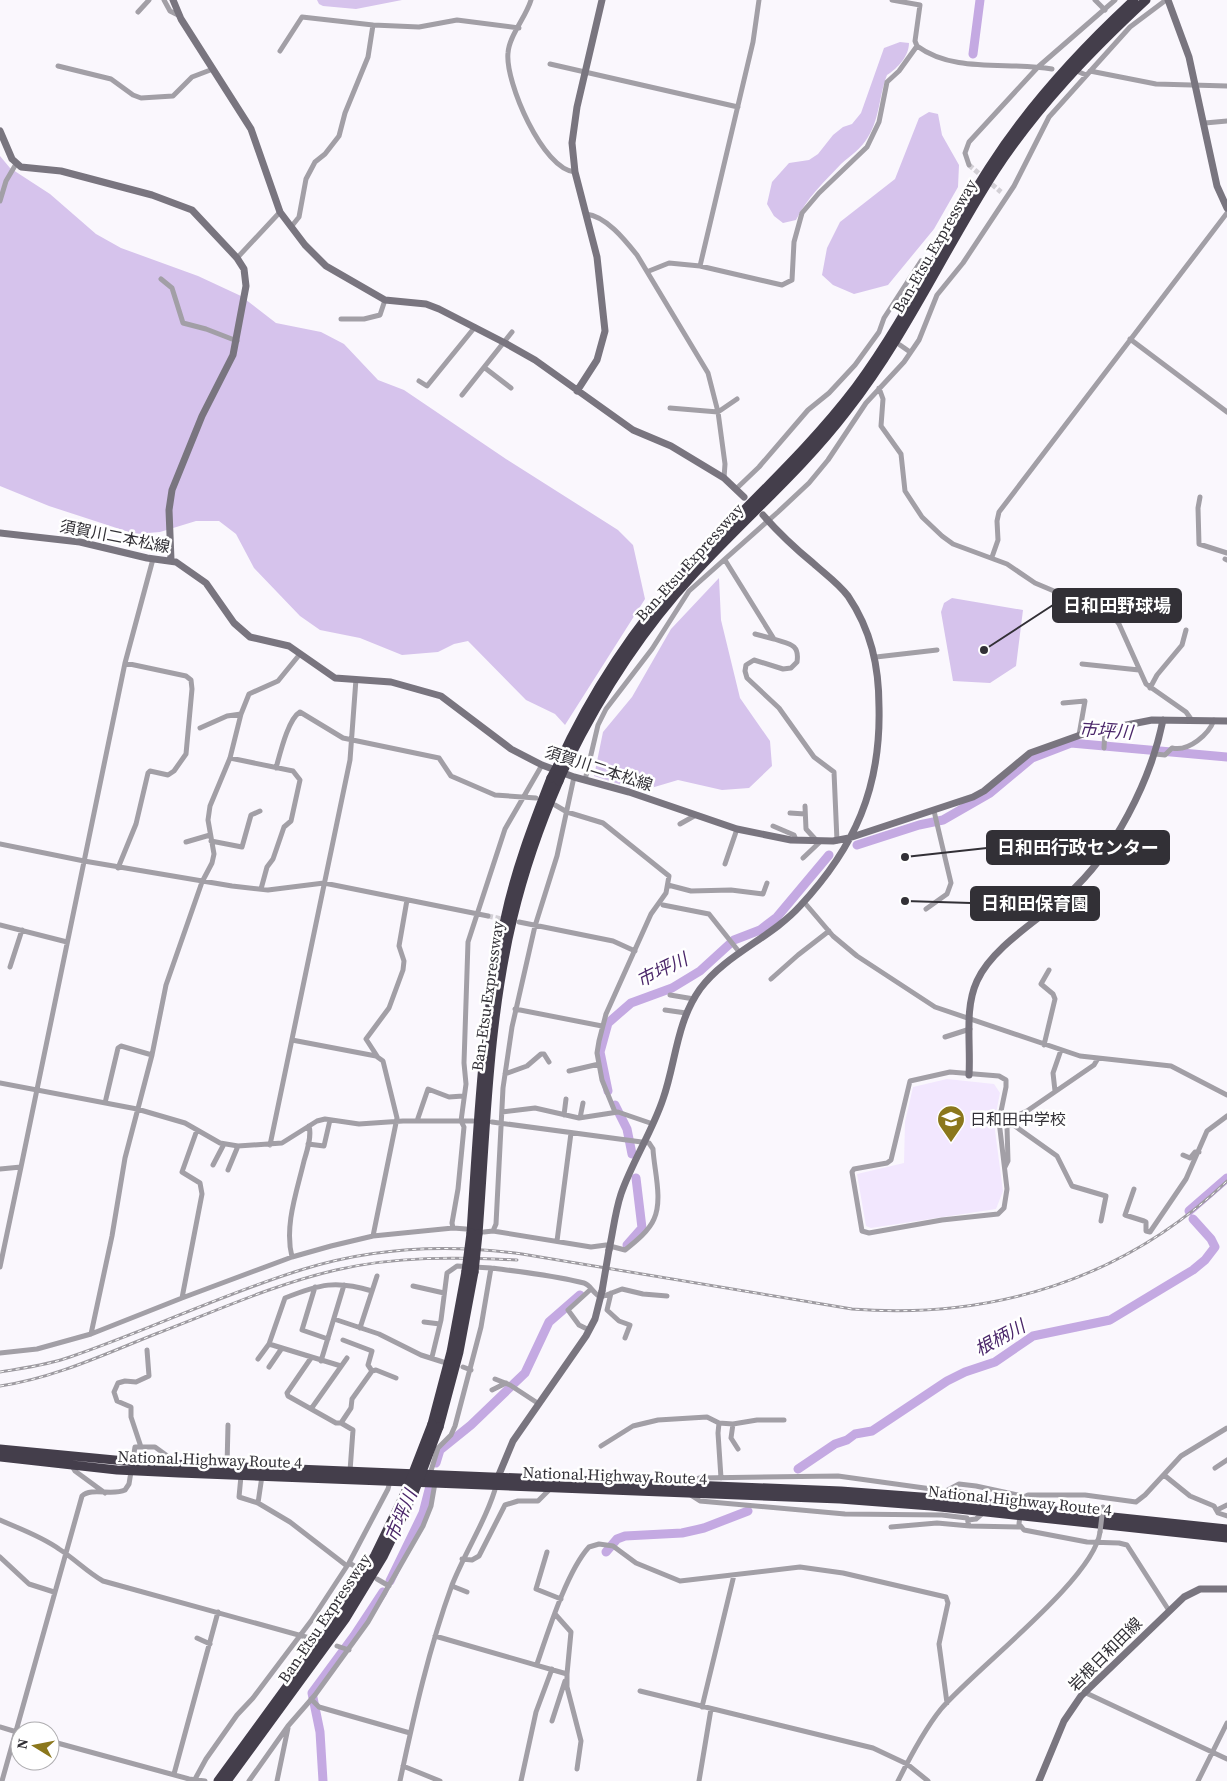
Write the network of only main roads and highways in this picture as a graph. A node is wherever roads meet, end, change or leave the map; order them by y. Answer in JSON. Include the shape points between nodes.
{"nodes":[{"id":1,"x":1134,"y":0,"type":"edge"},
{"id":2,"x":1146,"y":0,"type":"edge"},
{"id":3,"x":561,"y":766,"type":"junction"},
{"id":4,"x":0,"y":1449,"type":"edge"},
{"id":5,"x":0,"y":1458,"type":"edge"},
{"id":6,"x":132,"y":1466,"type":"junction"},
{"id":7,"x":497,"y":1482,"type":"junction"},
{"id":8,"x":687,"y":1488,"type":"junction"},
{"id":9,"x":410,"y":1492,"type":"junction"},
{"id":10,"x":1020,"y":1511,"type":"junction"},
{"id":11,"x":1227,"y":1528,"type":"edge"},
{"id":12,"x":1227,"y":1538,"type":"edge"},
{"id":13,"x":218,"y":1781,"type":"edge"},
{"id":14,"x":228,"y":1781,"type":"edge"}],
"edges":[{"from":1,"to":3,"type":"highway","name":"Ban-Etsu Expressway","via":[[1072,60],[1018,126],[979,183],[914,298],[856,387],[800,454],[688,568],[656,607],[608,673],[581,718]]},
{"from":2,"to":3,"type":"highway","name":"Ban-Etsu Expressway","via":[[1079,64],[1020,136],[988,182],[900,336],[868,382],[821,442],[663,610],[618,671]]},
{"from":3,"to":9,"type":"highway","name":"Ban-Etsu Expressway","bridge":true,"via":[[521,860],[498,950],[486,1031],[470,1271],[436,1425]]},
{"from":4,"to":6,"type":"highway","name":"National Highway Route 4"},
{"from":5,"to":6,"type":"highway","name":"National Highway Route 4","via":[[72,1466]]},
{"from":6,"to":7,"type":"highway","name":"National Highway Route 4","via":[[241,1476]]},
{"from":6,"to":7,"type":"highway","name":"National Highway Route 4","via":[[178,1464],[430,1474]]},
{"from":7,"to":8,"type":"highway","name":"National Highway Route 4"},
{"from":7,"to":8,"type":"highway","name":"National Highway Route 4","via":[[551,1488]]},
{"from":8,"to":10,"type":"highway","name":"National Highway Route 4","via":[[984,1512]]},
{"from":8,"to":10,"type":"highway","name":"National Highway Route 4","via":[[841,1491],[979,1503]]},
{"from":9,"to":13,"type":"highway","name":"Ban-Etsu Expressway","via":[[348,1600]]},
{"from":9,"to":14,"type":"highway","name":"Ban-Etsu Expressway","via":[[383,1557],[346,1618]]},
{"from":10,"to":11,"type":"highway","name":"National Highway Route 4"},
{"from":10,"to":12,"type":"highway","name":"National Highway Route 4"}]}
